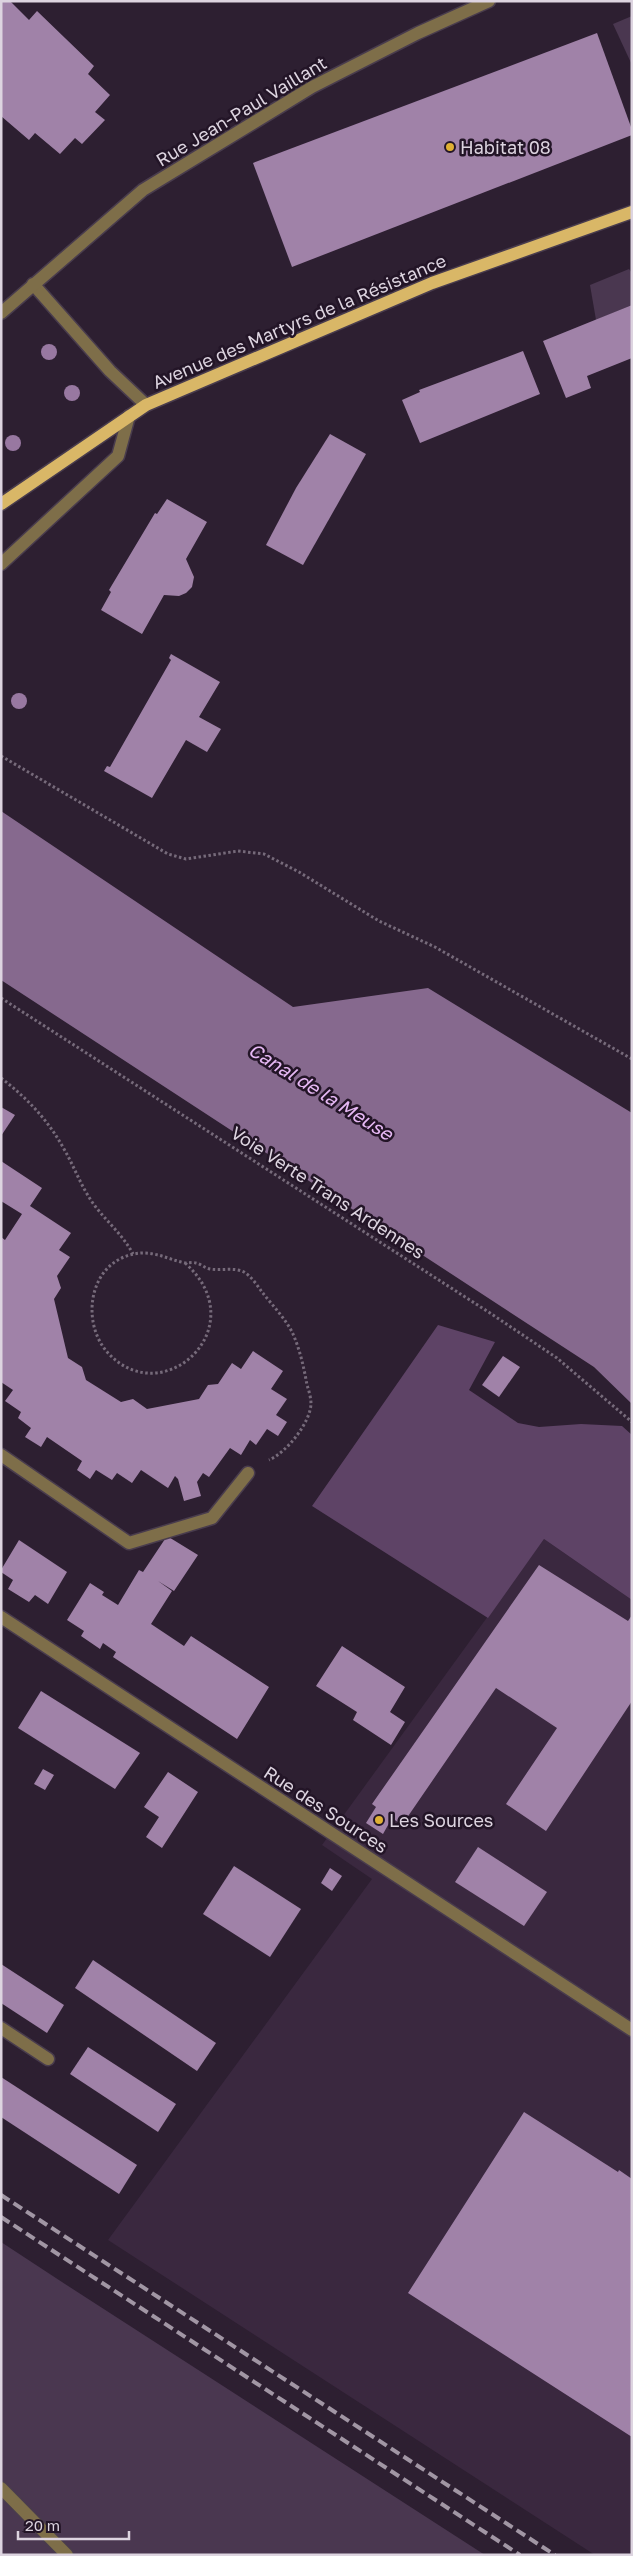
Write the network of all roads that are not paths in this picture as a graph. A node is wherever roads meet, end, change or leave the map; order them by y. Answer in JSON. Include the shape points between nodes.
{"nodes":[{"id":1,"x":489,"y":1,"type":"edge"},
{"id":2,"x":632,"y":212,"type":"edge"},
{"id":3,"x":33,"y":284,"type":"junction"},
{"id":4,"x":1,"y":313,"type":"edge"},
{"id":5,"x":146,"y":404,"type":"junction"},
{"id":6,"x":129,"y":416,"type":"junction"},
{"id":7,"x":1,"y":504,"type":"edge"},
{"id":8,"x":1,"y":564,"type":"edge"},
{"id":9,"x":1,"y":1455,"type":"edge"},
{"id":10,"x":248,"y":1473,"type":"road end"},
{"id":11,"x":1,"y":1617,"type":"edge"},
{"id":12,"x":1,"y":2028,"type":"edge"},
{"id":13,"x":632,"y":2030,"type":"edge"},
{"id":14,"x":48,"y":2059,"type":"dead end"},
{"id":15,"x":1,"y":2488,"type":"edge"},
{"id":16,"x":67,"y":2555,"type":"edge"}],
"edges":[{"from":1,"to":3,"type":"street","name":"Rue Jean-Paul Vaillant","via":[[312,87],[143,190]]},
{"from":2,"to":5,"type":"main road","name":"Avenue des Martyrs de la Résistance","via":[[432,283]]},
{"from":3,"to":4,"type":"street","name":"Rue Jean-Paul Vaillant"},
{"from":3,"to":5,"type":"street","via":[[110,371]]},
{"from":5,"to":6,"type":"main road","name":"Avenue des Martyrs de la Résistance"},
{"from":6,"to":7,"type":"main road","name":"Avenue des Martyrs de la Résistance"},
{"from":6,"to":8,"type":"street","via":[[118,456]]},
{"from":9,"to":10,"type":"street","via":[[129,1543],[212,1518]]},
{"from":11,"to":13,"type":"street","name":"Rue des Sources"},
{"from":12,"to":14,"type":"street"},
{"from":15,"to":16,"type":"street"}]}
